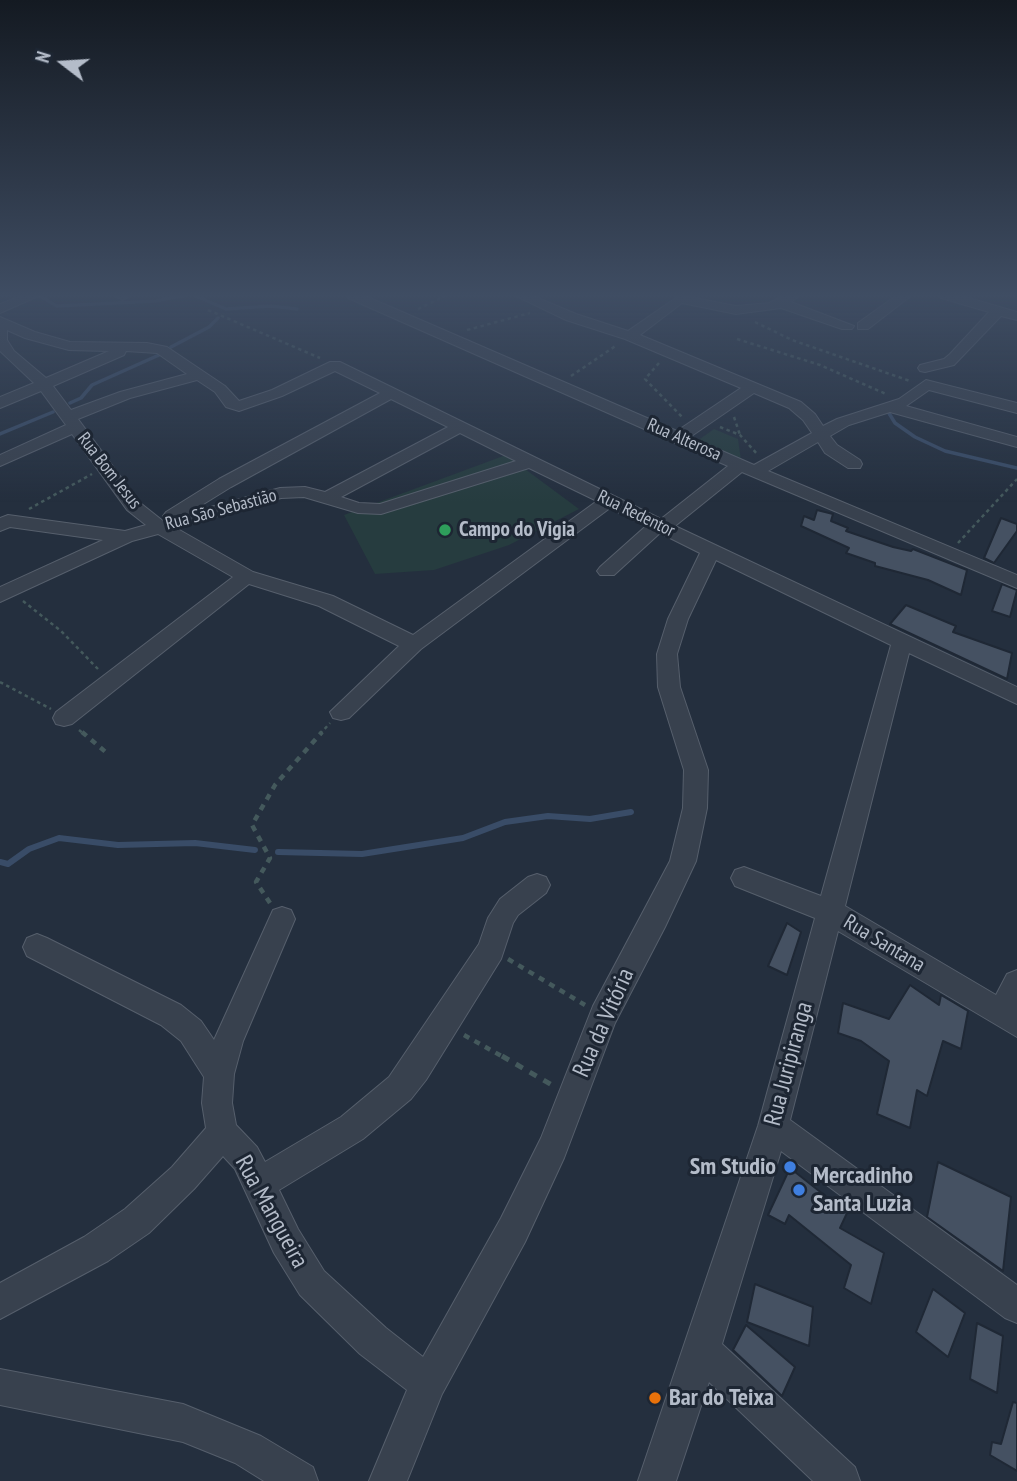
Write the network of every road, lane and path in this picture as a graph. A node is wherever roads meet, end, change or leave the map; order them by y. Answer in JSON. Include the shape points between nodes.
{"nodes":[{"id":1,"x":16,"y":364,"type":"edge"},
{"id":2,"x":93,"y":364,"type":"edge"},
{"id":3,"x":183,"y":364,"type":"edge"},
{"id":4,"x":514,"y":364,"type":"edge"},
{"id":5,"x":588,"y":364,"type":"edge"},
{"id":6,"x":658,"y":364,"type":"edge"},
{"id":7,"x":698,"y":364,"type":"edge"},
{"id":8,"x":817,"y":364,"type":"edge"},
{"id":9,"x":864,"y":364,"type":"edge"},
{"id":10,"x":941,"y":364,"type":"edge"},
{"id":11,"x":335,"y":365,"type":"joint"},
{"id":12,"x":925,"y":368,"type":"dead end"},
{"id":13,"x":200,"y":375,"type":"junction"},
{"id":14,"x":44,"y":384,"type":"junction"},
{"id":15,"x":559,"y":384,"type":"junction"},
{"id":16,"x":926,"y":385,"type":"junction"},
{"id":17,"x":752,"y":387,"type":"junction"},
{"id":18,"x":391,"y":393,"type":"junction"},
{"id":19,"x":0,"y":403,"type":"edge"},
{"id":20,"x":897,"y":405,"type":"junction"},
{"id":21,"x":1017,"y":408,"type":"edge"},
{"id":22,"x":71,"y":422,"type":"junction"},
{"id":23,"x":698,"y":425,"type":"junction"},
{"id":24,"x":460,"y":427,"type":"junction"},
{"id":25,"x":820,"y":432,"type":"junction"},
{"id":26,"x":679,"y":437,"type":"junction"},
{"id":27,"x":1017,"y":442,"type":"edge"},
{"id":28,"x":0,"y":461,"type":"edge"},
{"id":29,"x":530,"y":462,"type":"junction"},
{"id":30,"x":854,"y":464,"type":"dead end"},
{"id":31,"x":105,"y":467,"type":"junction"},
{"id":32,"x":754,"y":467,"type":"junction"},
{"id":33,"x":1017,"y":479,"type":"edge"},
{"id":34,"x":327,"y":498,"type":"junction"},
{"id":35,"x":610,"y":500,"type":"junction"},
{"id":36,"x":4,"y":523,"type":"edge"},
{"id":37,"x":159,"y":526,"type":"junction"},
{"id":38,"x":660,"y":526,"type":"junction"},
{"id":39,"x":125,"y":537,"type":"junction"},
{"id":40,"x":711,"y":550,"type":"junction"},
{"id":41,"x":946,"y":554,"type":"junction"},
{"id":42,"x":607,"y":572,"type":"dead end"},
{"id":43,"x":246,"y":576,"type":"junction"},
{"id":44,"x":1017,"y":582,"type":"edge"},
{"id":45,"x":6,"y":593,"type":"edge"},
{"id":46,"x":902,"y":642,"type":"junction"},
{"id":47,"x":414,"y":644,"type":"junction"},
{"id":48,"x":113,"y":681,"type":"junction"},
{"id":49,"x":0,"y":682,"type":"edge"},
{"id":50,"x":1017,"y":695,"type":"edge"},
{"id":51,"x":341,"y":712,"type":"joint"},
{"id":52,"x":64,"y":718,"type":"junction"},
{"id":53,"x":108,"y":754,"type":"dead end"},
{"id":54,"x":744,"y":878,"type":"dead end"},
{"id":55,"x":537,"y":885,"type":"dead end"},
{"id":56,"x":831,"y":912,"type":"junction"},
{"id":57,"x":282,"y":919,"type":"joint"},
{"id":58,"x":37,"y":947,"type":"dead end"},
{"id":59,"x":491,"y":950,"type":"junction"},
{"id":60,"x":1017,"y":983,"type":"edge"},
{"id":61,"x":603,"y":1016,"type":"junction"},
{"id":62,"x":1010,"y":1018,"type":"edge"},
{"id":63,"x":444,"y":1024,"type":"junction"},
{"id":64,"x":219,"y":1074,"type":"junction"},
{"id":65,"x":572,"y":1096,"type":"junction"},
{"id":66,"x":773,"y":1126,"type":"junction"},
{"id":67,"x":222,"y":1133,"type":"junction"},
{"id":68,"x":260,"y":1183,"type":"junction"},
{"id":69,"x":0,"y":1302,"type":"edge"},
{"id":70,"x":1017,"y":1306,"type":"edge"},
{"id":71,"x":702,"y":1350,"type":"junction"},
{"id":72,"x":428,"y":1383,"type":"junction"},
{"id":73,"x":0,"y":1387,"type":"edge"},
{"id":74,"x":299,"y":1481,"type":"edge"},
{"id":75,"x":388,"y":1481,"type":"edge"},
{"id":76,"x":657,"y":1481,"type":"edge"},
{"id":77,"x":841,"y":1481,"type":"edge"}],
"edges":[{"from":1,"to":14,"type":"street","name":"Rua Bom Jesus"},
{"from":2,"to":14,"type":"street"},
{"from":3,"to":13,"type":"street"},
{"from":4,"to":15,"type":"street","name":"Rua Alterosa"},
{"from":5,"to":15,"type":"path"},
{"from":6,"to":23,"type":"path","via":[[645,379],[685,419]]},
{"from":7,"to":17,"type":"street"},
{"from":8,"to":20,"type":"path"},
{"from":9,"to":16,"type":"path"},
{"from":10,"to":12,"type":"street"},
{"from":11,"to":13,"type":"street","via":[[239,406]]},
{"from":11,"to":18,"type":"street","name":"Rua Redentor"},
{"from":13,"to":22,"type":"street","via":[[125,395]]},
{"from":14,"to":19,"type":"street"},
{"from":14,"to":22,"type":"street","name":"Rua Bom Jesus"},
{"from":15,"to":26,"type":"street","name":"Rua Alterosa"},
{"from":16,"to":20,"type":"street"},
{"from":16,"to":21,"type":"street"},
{"from":17,"to":23,"type":"street"},
{"from":17,"to":25,"type":"street","via":[[804,411]]},
{"from":18,"to":24,"type":"street","name":"Rua Redentor"},
{"from":18,"to":37,"type":"street","via":[[205,494]]},
{"from":20,"to":25,"type":"street"},
{"from":20,"to":27,"type":"street"},
{"from":22,"to":28,"type":"street"},
{"from":22,"to":31,"type":"street","name":"Rua Bom Jesus"},
{"from":23,"to":26,"type":"street"},
{"from":23,"to":32,"type":"path","via":[[723,427],[740,435]]},
{"from":24,"to":29,"type":"street","name":"Rua Redentor"},
{"from":24,"to":34,"type":"street"},
{"from":25,"to":30,"type":"street","via":[[831,449]]},
{"from":25,"to":32,"type":"street"},
{"from":26,"to":32,"type":"street","name":"Rua Alterosa"},
{"from":29,"to":34,"type":"street","name":"Rua São Sebastião","via":[[381,509],[358,508]]},
{"from":29,"to":35,"type":"street","name":"Rua Redentor"},
{"from":31,"to":36,"type":"path"},
{"from":31,"to":37,"type":"street","name":"Rua Bom Jesus","via":[[133,506]]},
{"from":32,"to":38,"type":"street"},
{"from":32,"to":41,"type":"street","name":"Rua Alterosa"},
{"from":33,"to":41,"type":"path"},
{"from":34,"to":37,"type":"street","name":"Rua São Sebastião","via":[[305,492],[280,493]]},
{"from":35,"to":38,"type":"street","name":"Rua Redentor"},
{"from":35,"to":47,"type":"street"},
{"from":36,"to":39,"type":"street"},
{"from":37,"to":39,"type":"street","name":"Rua São Sebastião"},
{"from":37,"to":43,"type":"street","name":"Rua Bom Jesus"},
{"from":38,"to":40,"type":"street","name":"Rua Redentor"},
{"from":38,"to":42,"type":"street"},
{"from":39,"to":45,"type":"street","name":"Rua São Sebastião"},
{"from":40,"to":46,"type":"street","name":"Rua Redentor"},
{"from":40,"to":61,"type":"street","name":"Rua da Vitória","via":[[678,619],[667,654],[669,687],[696,770],[690,838],[656,918]]},
{"from":41,"to":44,"type":"street","name":"Rua Alterosa"},
{"from":43,"to":47,"type":"street","name":"Rua Bom Jesus","via":[[326,601]]},
{"from":43,"to":48,"type":"street"},
{"from":45,"to":48,"type":"path","via":[[61,631]]},
{"from":46,"to":50,"type":"street","name":"Rua Redentor"},
{"from":46,"to":56,"type":"street","name":"Rua Juripiranga"},
{"from":47,"to":51,"type":"street"},
{"from":48,"to":52,"type":"street"},
{"from":49,"to":52,"type":"path"},
{"from":51,"to":57,"type":"path","via":[[275,785],[251,825],[270,858],[256,881]]},
{"from":52,"to":53,"type":"path"},
{"from":54,"to":56,"type":"street","name":"Rua Santana"},
{"from":55,"to":59,"type":"street","via":[[509,907],[496,928]]},
{"from":56,"to":62,"type":"street","name":"Rua Santana"},
{"from":56,"to":66,"type":"street","name":"Rua Juripiranga"},
{"from":57,"to":64,"type":"street","name":"Rua Mangueira","via":[[229,1040]]},
{"from":58,"to":64,"type":"street","via":[[171,1015],[191,1031]]},
{"from":59,"to":61,"type":"path"},
{"from":59,"to":63,"type":"street"},
{"from":60,"to":62,"type":"street"},
{"from":61,"to":65,"type":"street","name":"Rua da Vitória"},
{"from":63,"to":65,"type":"path"},
{"from":63,"to":68,"type":"street","via":[[415,1069],[379,1108]]},
{"from":64,"to":67,"type":"street","name":"Rua Mangueira"},
{"from":65,"to":72,"type":"street","name":"Rua da Vitória","via":[[513,1230]]},
{"from":66,"to":70,"type":"street"},
{"from":66,"to":71,"type":"street","name":"Rua Juripiranga"},
{"from":67,"to":68,"type":"street","name":"Rua Mangueira","via":[[246,1158]]},
{"from":67,"to":69,"type":"street","via":[[137,1221]]},
{"from":68,"to":72,"type":"street","name":"Rua Mangueira","via":[[286,1241],[312,1283],[373,1341]]},
{"from":71,"to":76,"type":"street","name":"Rua Juripiranga"},
{"from":71,"to":77,"type":"street"},
{"from":72,"to":75,"type":"street","name":"Rua da Vitória"},
{"from":73,"to":74,"type":"street","via":[[183,1423],[248,1449]]}]}
